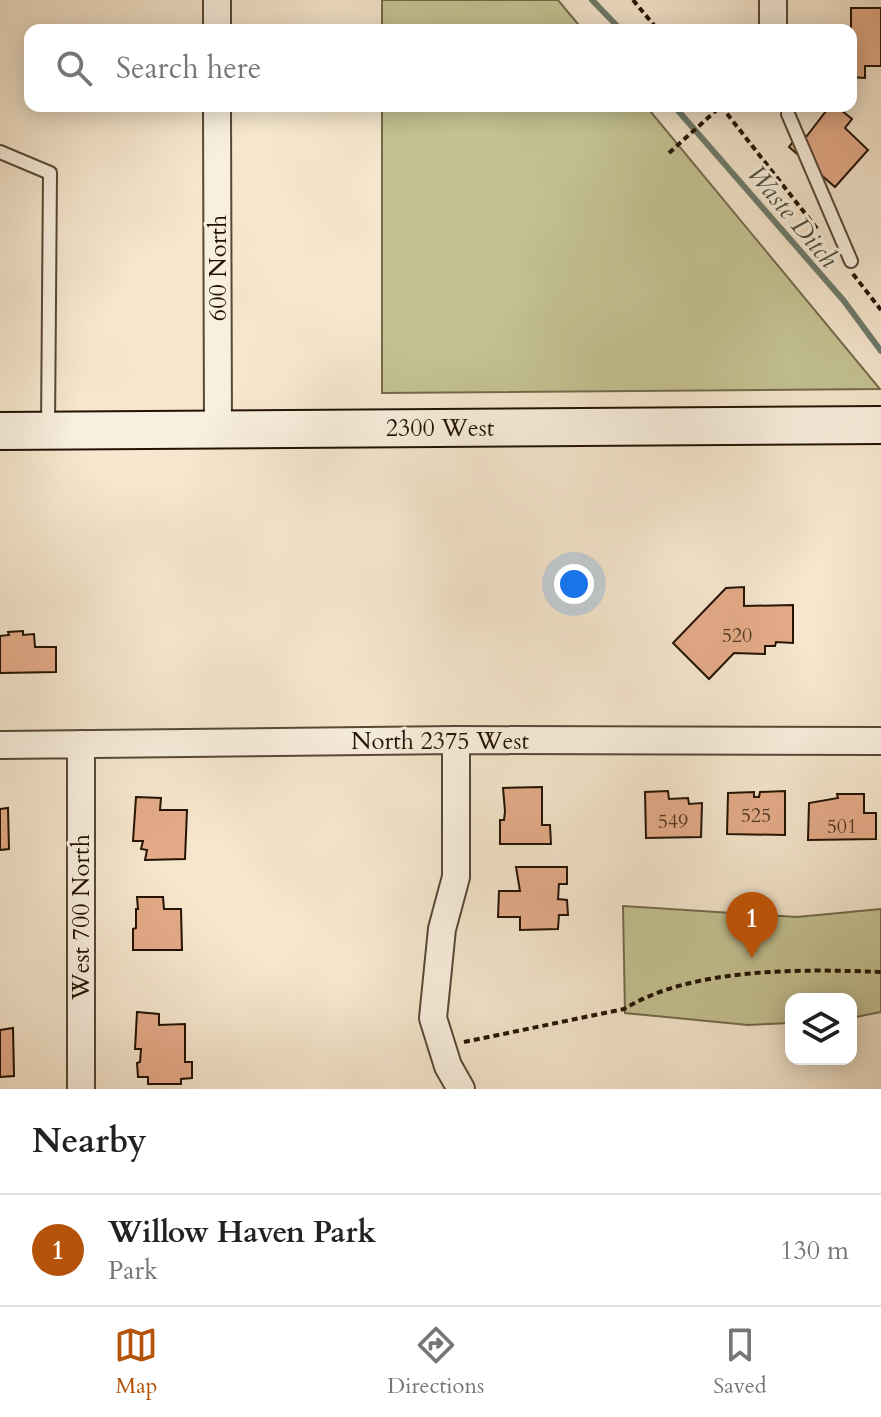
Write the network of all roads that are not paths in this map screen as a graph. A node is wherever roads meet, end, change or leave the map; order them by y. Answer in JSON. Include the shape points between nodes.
{"nodes":[{"id":1,"x":217,"y":0,"type":"edge"},
{"id":2,"x":773,"y":0,"type":"edge"},
{"id":3,"x":217,"y":24,"type":"edge"},
{"id":4,"x":773,"y":24,"type":"edge"},
{"id":5,"x":217,"y":112,"type":"edge"},
{"id":6,"x":788,"y":114,"type":"dead end"},
{"id":7,"x":0,"y":152,"type":"edge"},
{"id":8,"x":851,"y":267,"type":"road end"},
{"id":9,"x":881,"y":425,"type":"edge"},
{"id":10,"x":218,"y":430,"type":"junction"},
{"id":11,"x":0,"y":431,"type":"edge"},
{"id":12,"x":48,"y":431,"type":"junction"},
{"id":13,"x":456,"y":740,"type":"junction"},
{"id":14,"x":881,"y":741,"type":"edge"},
{"id":15,"x":81,"y":744,"type":"junction"},
{"id":16,"x":0,"y":745,"type":"edge"},
{"id":17,"x":81,"y":1089,"type":"edge"},
{"id":18,"x":461,"y":1089,"type":"edge"}],
"edges":[{"from":1,"to":3,"type":"street"},
{"from":2,"to":4,"type":"street"},
{"from":5,"to":10,"type":"street","name":"600 North"},
{"from":6,"to":8,"type":"lane"},
{"from":7,"to":12,"type":"lane","via":[[50,173]]},
{"from":9,"to":10,"type":"main road","name":"2300 West"},
{"from":10,"to":12,"type":"main road","name":"2300 West"},
{"from":11,"to":12,"type":"main road","name":"2300 West"},
{"from":13,"to":14,"type":"street","name":"North 2375 West"},
{"from":13,"to":15,"type":"street","name":"North 2375 West"},
{"from":13,"to":18,"type":"street","via":[[456,877],[442,929],[433,1018]]},
{"from":15,"to":16,"type":"street","name":"North 2375 West"},
{"from":15,"to":17,"type":"street","name":"West 700 North"}]}
